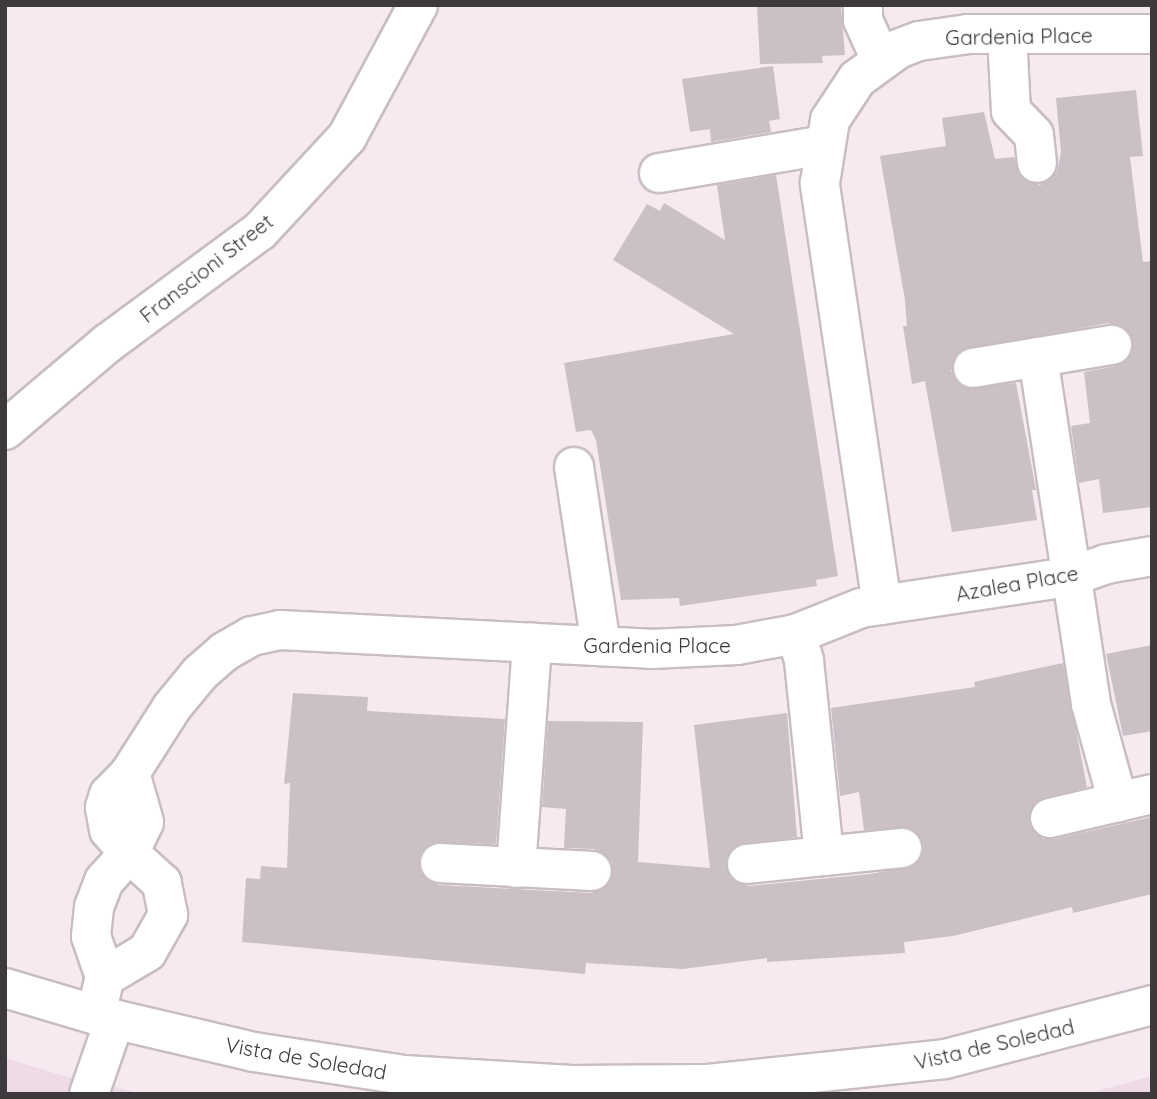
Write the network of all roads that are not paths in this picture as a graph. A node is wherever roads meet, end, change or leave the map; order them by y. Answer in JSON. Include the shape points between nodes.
{"nodes":[{"id":1,"x":418,"y":5,"type":"edge"},
{"id":2,"x":863,"y":5,"type":"edge"},
{"id":3,"x":994,"y":25,"type":"edge"},
{"id":4,"x":1152,"y":34,"type":"edge"},
{"id":5,"x":881,"y":60,"type":"junction"},
{"id":6,"x":824,"y":145,"type":"junction"},
{"id":7,"x":1037,"y":163,"type":"dead end"},
{"id":8,"x":659,"y":173,"type":"dead end"},
{"id":9,"x":1112,"y":345,"type":"dead end"},
{"id":10,"x":1038,"y":357,"type":"junction"},
{"id":11,"x":973,"y":368,"type":"dead end"},
{"id":12,"x":5,"y":430,"type":"edge"},
{"id":13,"x":574,"y":467,"type":"dead end"},
{"id":14,"x":1152,"y":556,"type":"edge"},
{"id":15,"x":1069,"y":577,"type":"junction"},
{"id":16,"x":882,"y":605,"type":"junction"},
{"id":17,"x":796,"y":634,"type":"junction"},
{"id":18,"x":532,"y":643,"type":"junction"},
{"id":19,"x":601,"y":646,"type":"junction"},
{"id":20,"x":1135,"y":798,"type":"edge"},
{"id":21,"x":1050,"y":818,"type":"dead end"},
{"id":22,"x":902,"y":848,"type":"dead end"},
{"id":23,"x":129,"y":853,"type":"junction"},
{"id":24,"x":824,"y":856,"type":"junction"},
{"id":25,"x":440,"y":863,"type":"dead end"},
{"id":26,"x":747,"y":864,"type":"dead end"},
{"id":27,"x":516,"y":868,"type":"junction"},
{"id":28,"x":592,"y":871,"type":"dead end"},
{"id":29,"x":105,"y":976,"type":"junction"},
{"id":30,"x":5,"y":988,"type":"edge"},
{"id":31,"x":1152,"y":1005,"type":"edge"},
{"id":32,"x":105,"y":1017,"type":"junction"},
{"id":33,"x":708,"y":1089,"type":"edge"},
{"id":34,"x":89,"y":1094,"type":"edge"}],
"edges":[{"from":1,"to":12,"type":"street","name":"Franscioni Street","via":[[347,137],[260,231],[108,343]]},
{"from":2,"to":5,"type":"street","via":[[863,20]]},
{"from":3,"to":4,"type":"street","name":"Gardenia Place"},
{"from":3,"to":5,"type":"street","name":"Gardenia Place","via":[[919,41]]},
{"from":3,"to":7,"type":"street","via":[[1011,111],[1034,135]]},
{"from":5,"to":6,"type":"street","name":"Gardenia Place","via":[[841,98]]},
{"from":6,"to":8,"type":"street"},
{"from":6,"to":16,"type":"street","name":"Gardenia Place","via":[[823,205]]},
{"from":9,"to":10,"type":"street"},
{"from":10,"to":11,"type":"street"},
{"from":10,"to":15,"type":"street"},
{"from":13,"to":19,"type":"street"},
{"from":14,"to":15,"type":"street","name":"Azalea Place","via":[[1106,564]]},
{"from":15,"to":16,"type":"street","name":"Azalea Place"},
{"from":15,"to":20,"type":"street","via":[[1091,704]]},
{"from":16,"to":17,"type":"street","name":"Gardenia Place"},
{"from":17,"to":19,"type":"street","name":"Gardenia Place","via":[[698,648]]},
{"from":17,"to":24,"type":"street","via":[[804,661]]},
{"from":18,"to":19,"type":"street","name":"Gardenia Place"},
{"from":18,"to":23,"type":"street","name":"Gardenia Place","via":[[264,632],[224,652],[200,673],[164,719],[130,774],[144,822]]},
{"from":18,"to":27,"type":"street"},
{"from":20,"to":21,"type":"street"},
{"from":22,"to":24,"type":"street"},
{"from":23,"to":29,"type":"street","via":[[104,881],[94,907],[91,936]]},
{"from":23,"to":29,"type":"street","via":[[162,883],[168,915],[146,952]]},
{"from":24,"to":26,"type":"street"},
{"from":25,"to":27,"type":"street"},
{"from":27,"to":28,"type":"street"},
{"from":29,"to":32,"type":"street"},
{"from":30,"to":32,"type":"street","name":"Vista de Soledad"},
{"from":31,"to":33,"type":"street","name":"Vista de Soledad","via":[[945,1059]]},
{"from":32,"to":33,"type":"street","name":"Vista de Soledad","via":[[254,1052],[404,1075]]},
{"from":32,"to":34,"type":"street"}]}
